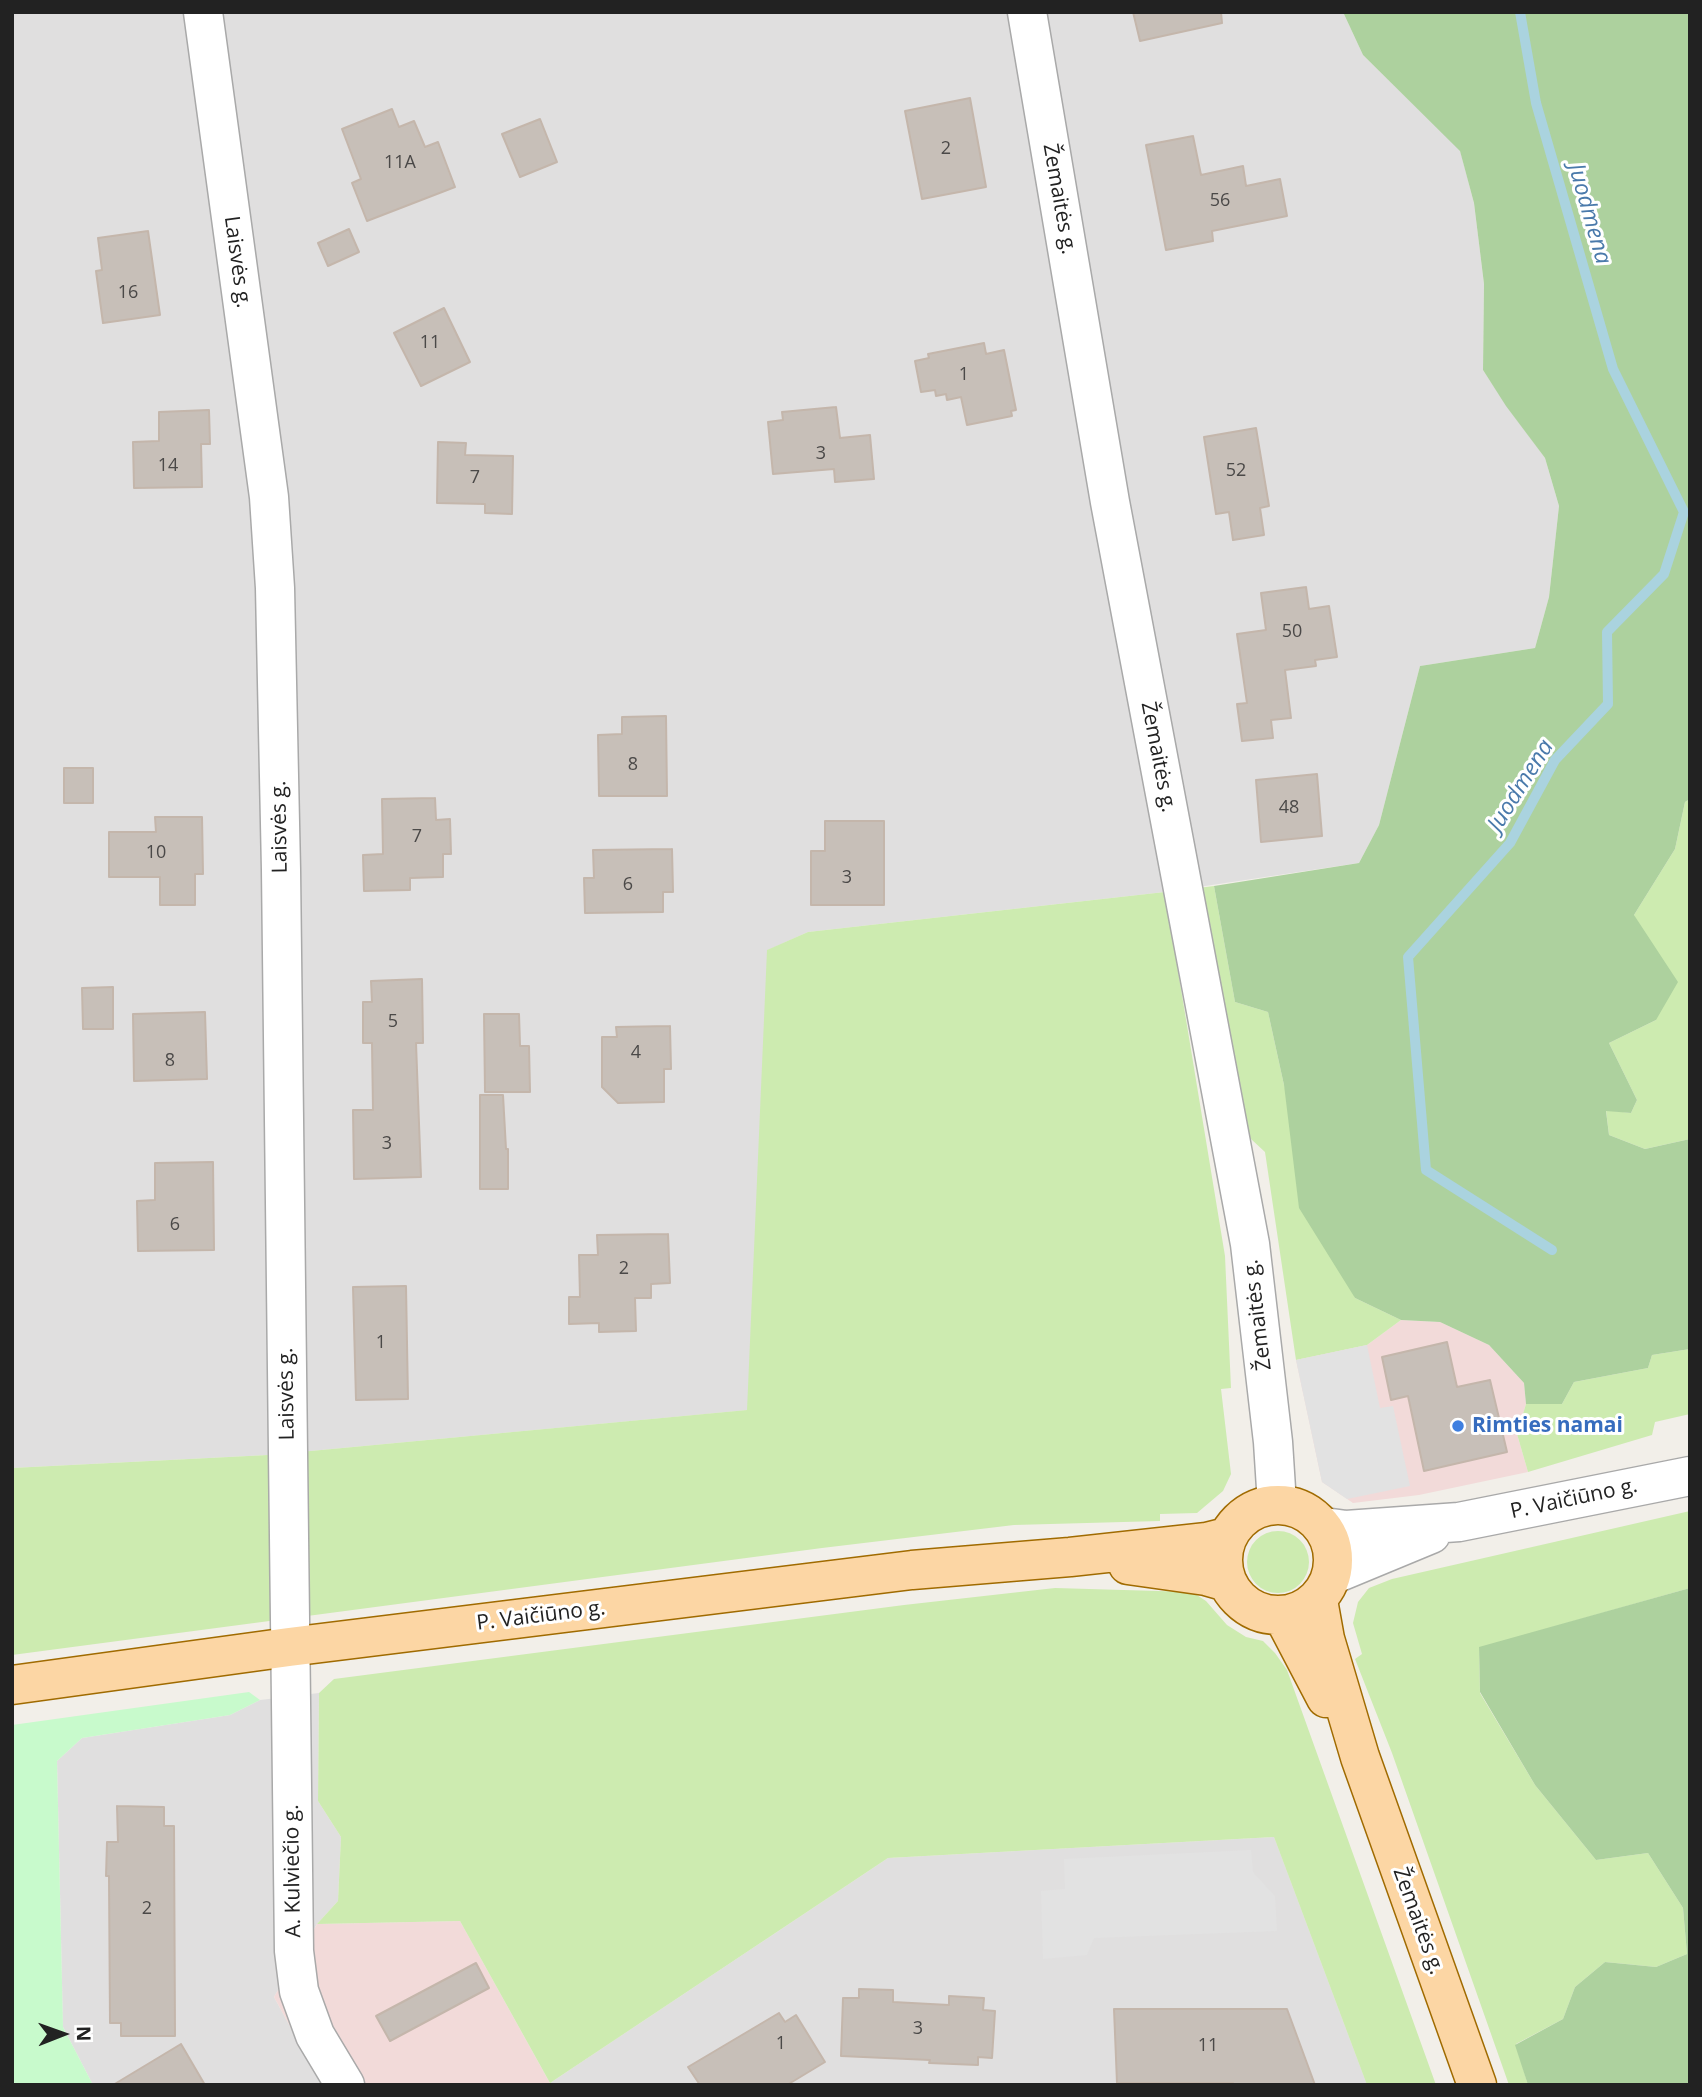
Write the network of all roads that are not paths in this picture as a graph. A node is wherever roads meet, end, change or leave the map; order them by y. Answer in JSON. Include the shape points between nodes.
{"nodes":[{"id":1,"x":202,"y":12,"type":"edge"},
{"id":2,"x":1027,"y":12,"type":"edge"},
{"id":3,"x":1690,"y":1476,"type":"edge"},
{"id":4,"x":1277,"y":1504,"type":"junction"},
{"id":5,"x":1459,"y":1522,"type":"junction"},
{"id":6,"x":1324,"y":1527,"type":"junction"},
{"id":7,"x":1227,"y":1537,"type":"junction"},
{"id":8,"x":1070,"y":1557,"type":"junction"},
{"id":9,"x":1227,"y":1582,"type":"junction"},
{"id":10,"x":1325,"y":1588,"type":"junction"},
{"id":11,"x":1283,"y":1616,"type":"junction"},
{"id":12,"x":289,"y":1647,"type":"junction"},
{"id":13,"x":12,"y":1685,"type":"edge"},
{"id":14,"x":1360,"y":1757,"type":"junction"},
{"id":15,"x":345,"y":2085,"type":"edge"},
{"id":16,"x":1476,"y":2085,"type":"edge"}],
"edges":[{"from":1,"to":12,"type":"street","name":"Laisvės g.","via":[[267,483],[275,588]]},
{"from":2,"to":4,"type":"street","name":"Žemaitės g.","via":[[1110,502],[1250,1244]]},
{"from":3,"to":5,"type":"street","name":"P. Vaičiūno g."},
{"from":4,"to":6,"type":"main road","via":[[1303,1510]]},
{"from":4,"to":7,"type":"main road","via":[[1256,1508],[1239,1520]]},
{"from":5,"to":6,"type":"street","name":"P. Vaičiūno g.","via":[[1346,1530]]},
{"from":5,"to":10,"type":"street","name":"P. Vaičiūno g."},
{"from":6,"to":10,"type":"main road","via":[[1334,1558]]},
{"from":7,"to":8,"type":"main road","name":"P. Vaičiūno g."},
{"from":7,"to":9,"type":"main road","via":[[1222,1560]]},
{"from":8,"to":9,"type":"main road","name":"P. Vaičiūno g."},
{"from":8,"to":12,"type":"main road","name":"P. Vaičiūno g.","via":[[912,1570]]},
{"from":9,"to":11,"type":"main road","via":[[1240,1601],[1260,1613]]},
{"from":10,"to":11,"type":"main road","via":[[1302,1611]]},
{"from":10,"to":14,"type":"main road","name":"Žemaitės g.","via":[[1325,1639]]},
{"from":11,"to":14,"type":"main road","name":"Žemaitės g."},
{"from":12,"to":13,"type":"main road","name":"P. Vaičiūno g."},
{"from":12,"to":15,"type":"street","name":"A. Kulviečio g.","via":[[293,1951],[299,1991],[315,2035]]},
{"from":14,"to":16,"type":"main road","name":"Žemaitės g."}]}
